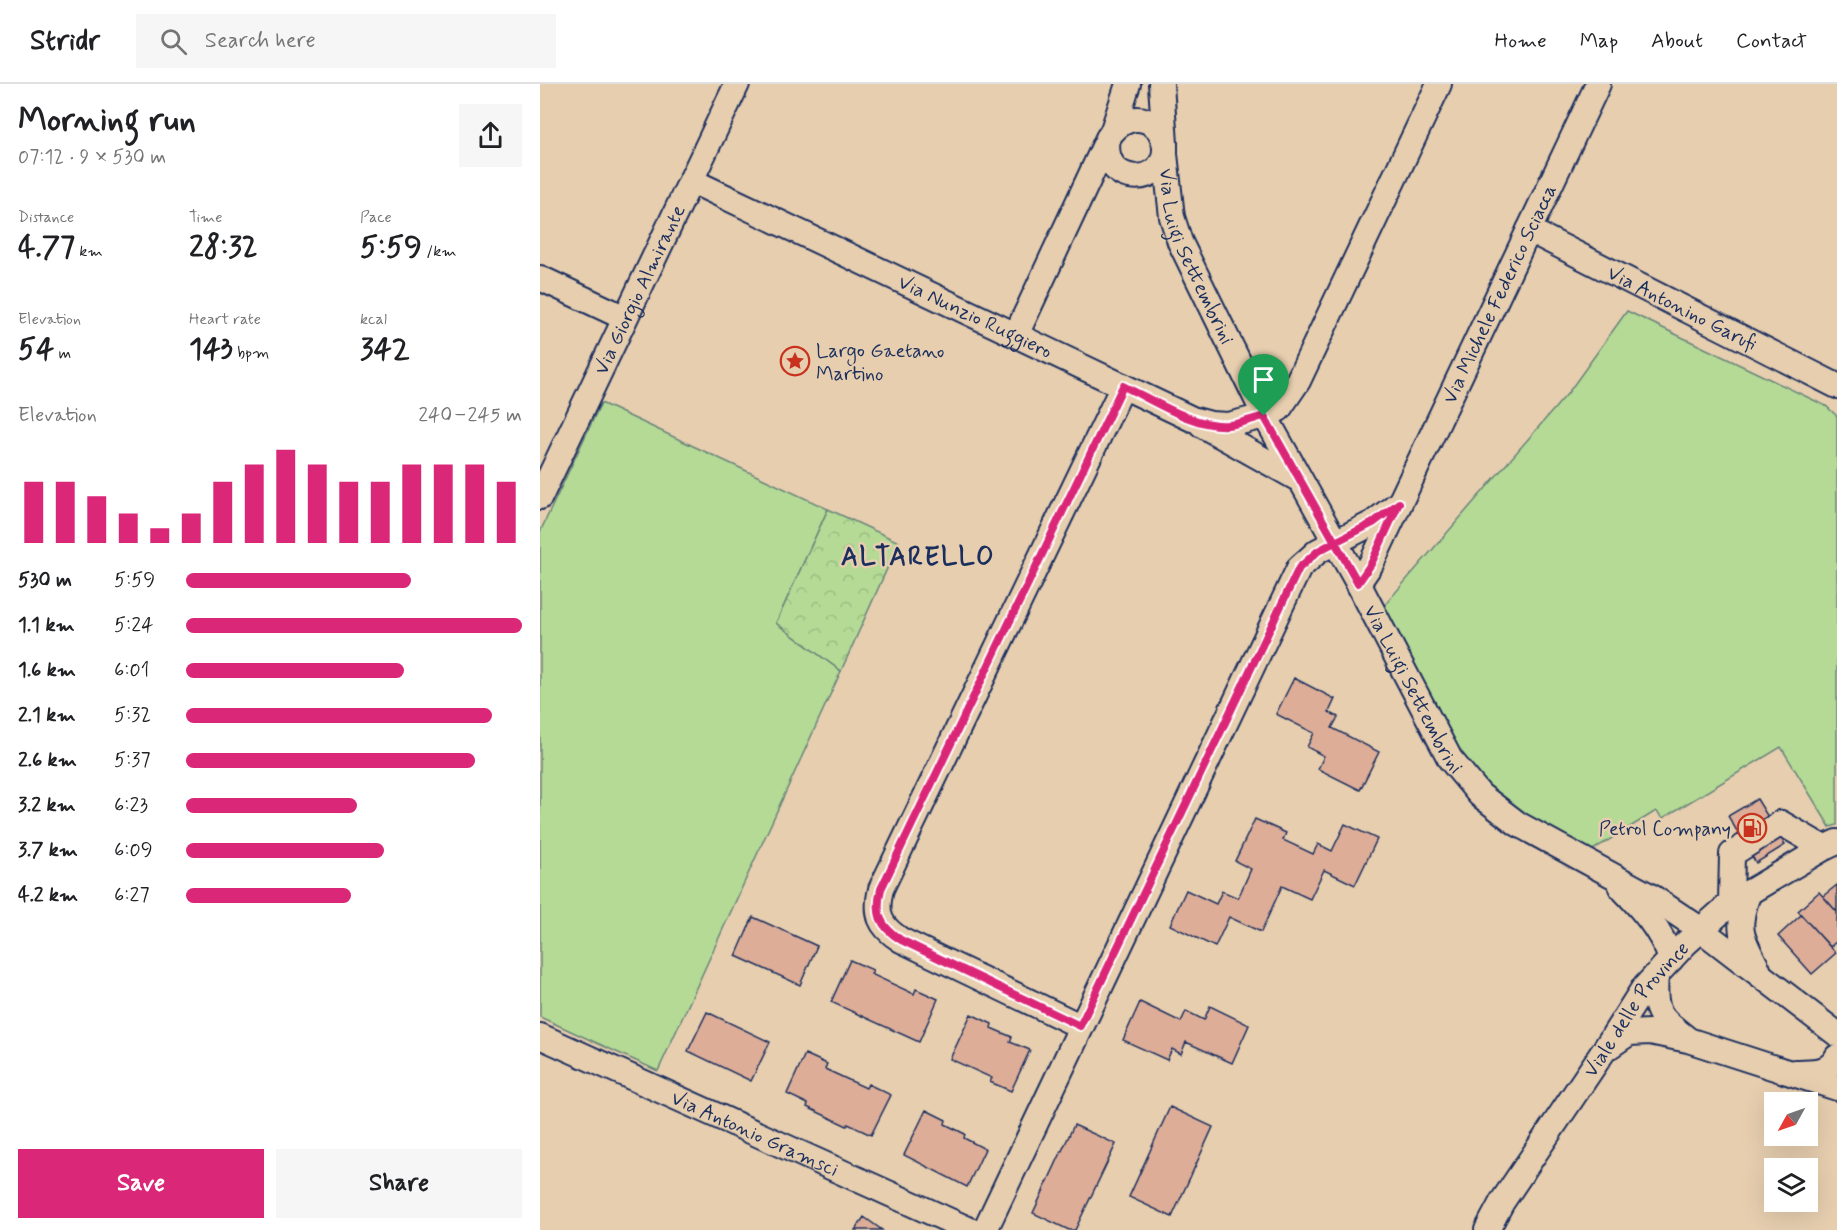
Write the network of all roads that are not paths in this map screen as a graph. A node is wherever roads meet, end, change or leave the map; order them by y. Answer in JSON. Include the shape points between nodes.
{"nodes":[{"id":1,"x":737,"y":84,"type":"edge"},
{"id":2,"x":1128,"y":84,"type":"edge"},
{"id":3,"x":1161,"y":84,"type":"edge"},
{"id":4,"x":1440,"y":84,"type":"edge"},
{"id":5,"x":1598,"y":84,"type":"edge"},
{"id":6,"x":1110,"y":134,"type":"junction"},
{"id":7,"x":1165,"y":149,"type":"junction"},
{"id":8,"x":692,"y":180,"type":"junction"},
{"id":9,"x":1529,"y":230,"type":"junction"},
{"id":10,"x":540,"y":278,"type":"edge"},
{"id":11,"x":624,"y":318,"type":"junction"},
{"id":12,"x":1016,"y":334,"type":"junction"},
{"id":13,"x":1123,"y":386,"type":"junction"},
{"id":14,"x":1837,"y":386,"type":"edge"},
{"id":15,"x":1264,"y":416,"type":"junction"},
{"id":16,"x":1192,"y":419,"type":"junction"},
{"id":17,"x":1300,"y":480,"type":"junction"},
{"id":18,"x":540,"y":497,"type":"edge"},
{"id":19,"x":1399,"y":503,"type":"junction"},
{"id":20,"x":1335,"y":542,"type":"junction"},
{"id":21,"x":1358,"y":583,"type":"junction"},
{"id":22,"x":1831,"y":845,"type":"edge"},
{"id":23,"x":1603,"y":868,"type":"junction"},
{"id":24,"x":1740,"y":898,"type":"junction"},
{"id":25,"x":1700,"y":929,"type":"junction"},
{"id":26,"x":1663,"y":967,"type":"junction"},
{"id":27,"x":1761,"y":975,"type":"junction"},
{"id":28,"x":1080,"y":1026,"type":"junction"},
{"id":29,"x":1837,"y":1034,"type":"edge"},
{"id":30,"x":540,"y":1036,"type":"edge"},
{"id":31,"x":1688,"y":1040,"type":"junction"},
{"id":32,"x":1605,"y":1049,"type":"junction"},
{"id":33,"x":1837,"y":1057,"type":"edge"},
{"id":34,"x":1784,"y":1072,"type":"junction"},
{"id":35,"x":1837,"y":1088,"type":"edge"},
{"id":36,"x":970,"y":1230,"type":"edge"},
{"id":37,"x":985,"y":1230,"type":"edge"},
{"id":38,"x":1487,"y":1230,"type":"edge"}],
"edges":[{"from":1,"to":8,"type":"street","name":"Via Giorgio Almirante"},
{"from":2,"to":6,"type":"street"},
{"from":3,"to":7,"type":"street","name":"Via Luigi Settembrini"},
{"from":4,"to":15,"type":"street","via":[[1298,381],[1279,409]]},
{"from":5,"to":9,"type":"street","name":"Via Michele Federico Sciacca"},
{"from":6,"to":7,"type":"street","via":[[1120,123],[1138,119],[1156,127]]},
{"from":6,"to":7,"type":"street","via":[[1108,157],[1112,166],[1128,176],[1138,178],[1155,170]]},
{"from":6,"to":12,"type":"street"},
{"from":7,"to":15,"type":"street","name":"Via Luigi Settembrini","via":[[1172,217],[1180,242]]},
{"from":8,"to":11,"type":"street","name":"Via Giorgio Almirante"},
{"from":8,"to":12,"type":"street","name":"Via Nunzio Ruggiero"},
{"from":9,"to":14,"type":"street","name":"Via Antonino Garufi"},
{"from":9,"to":19,"type":"street","name":"Via Michele Federico Sciacca"},
{"from":10,"to":11,"type":"street"},
{"from":11,"to":18,"type":"street","name":"Via Giorgio Almirante"},
{"from":12,"to":13,"type":"street","name":"Via Nunzio Ruggiero"},
{"from":13,"to":16,"type":"street","name":"Via Nunzio Ruggiero"},
{"from":13,"to":28,"type":"street","via":[[881,889],[877,906],[889,932],[901,940]]},
{"from":15,"to":16,"type":"street","name":"Via Nunzio Ruggiero","via":[[1228,425]]},
{"from":15,"to":17,"type":"street","name":"Via Luigi Settembrini"},
{"from":16,"to":17,"type":"street"},
{"from":17,"to":20,"type":"street","name":"Via Luigi Settembrini"},
{"from":19,"to":20,"type":"street","via":[[1373,523]]},
{"from":19,"to":21,"type":"street","name":"Via Michele Federico Sciacca"},
{"from":20,"to":21,"type":"street","name":"Via Luigi Settembrini"},
{"from":20,"to":28,"type":"street","via":[[1305,561],[1295,574]]},
{"from":21,"to":23,"type":"street","name":"Via Luigi Settembrini","via":[[1435,733],[1465,779],[1498,811],[1518,824]]},
{"from":22,"to":24,"type":"street","name":"Viale delle Province"},
{"from":22,"to":24,"type":"street","via":[[1781,823],[1732,854]]},
{"from":23,"to":25,"type":"street","name":"Via Luigi Settembrini"},
{"from":23,"to":26,"type":"street","via":[[1664,939]]},
{"from":24,"to":25,"type":"street","name":"Viale delle Province"},
{"from":24,"to":27,"type":"street","via":[[1741,938]]},
{"from":25,"to":26,"type":"street","name":"Viale delle Province"},
{"from":25,"to":27,"type":"street"},
{"from":26,"to":31,"type":"street","via":[[1654,996],[1656,1008],[1666,1023]]},
{"from":26,"to":32,"type":"street","name":"Viale delle Province","via":[[1638,997]]},
{"from":27,"to":29,"type":"street"},
{"from":28,"to":37,"type":"street"},
{"from":30,"to":36,"type":"street","name":"Via Antonio Gramsci"},
{"from":31,"to":32,"type":"street","via":[[1650,1032],[1629,1033]]},
{"from":31,"to":34,"type":"street"},
{"from":32,"to":38,"type":"street","name":"Viale delle Province"},
{"from":33,"to":34,"type":"street","via":[[1833,1065],[1821,1071]]},
{"from":34,"to":35,"type":"street"}]}
